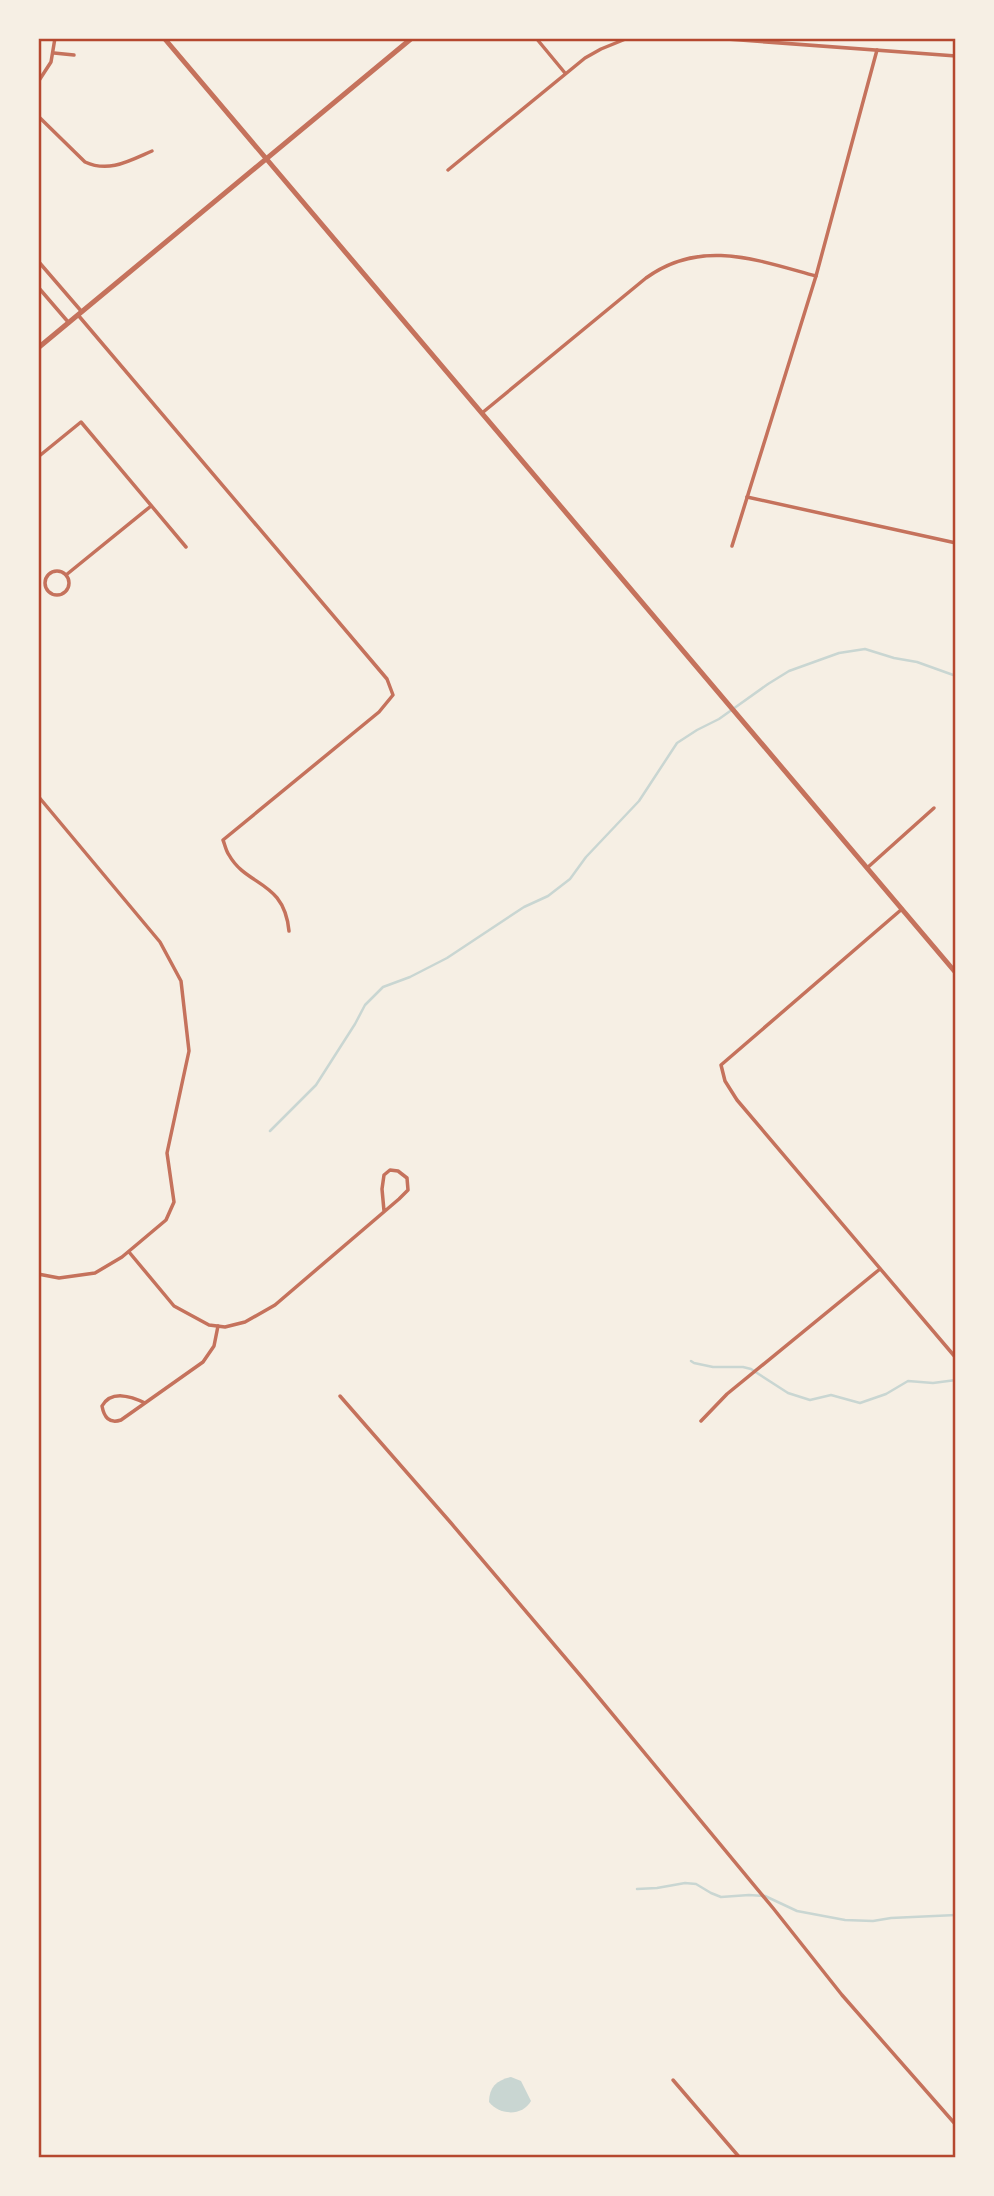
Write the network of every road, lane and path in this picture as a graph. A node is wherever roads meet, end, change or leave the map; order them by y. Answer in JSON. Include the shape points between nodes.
{"nodes":[{"id":1,"x":55,"y":38,"type":"edge"},
{"id":2,"x":164,"y":38,"type":"edge"},
{"id":3,"x":536,"y":38,"type":"edge"},
{"id":4,"x":628,"y":38,"type":"edge"},
{"id":5,"x":713,"y":38,"type":"edge"},
{"id":6,"x":408,"y":40,"type":"edge"},
{"id":7,"x":877,"y":50,"type":"junction"},
{"id":8,"x":54,"y":53,"type":"junction"},
{"id":9,"x":74,"y":55,"type":"dead end"},
{"id":10,"x":956,"y":56,"type":"edge"},
{"id":11,"x":565,"y":73,"type":"junction"},
{"id":12,"x":38,"y":82,"type":"edge"},
{"id":13,"x":38,"y":116,"type":"edge"},
{"id":14,"x":152,"y":151,"type":"dead end"},
{"id":15,"x":265,"y":160,"type":"junction"},
{"id":16,"x":448,"y":170,"type":"dead end"},
{"id":17,"x":38,"y":261,"type":"edge"},
{"id":18,"x":816,"y":276,"type":"junction"},
{"id":19,"x":38,"y":287,"type":"edge"},
{"id":20,"x":80,"y":314,"type":"junction"},
{"id":21,"x":69,"y":323,"type":"junction"},
{"id":22,"x":38,"y":348,"type":"edge"},
{"id":23,"x":481,"y":415,"type":"junction"},
{"id":24,"x":39,"y":455,"type":"edge"},
{"id":25,"x":747,"y":497,"type":"junction"},
{"id":26,"x":151,"y":506,"type":"junction"},
{"id":27,"x":956,"y":542,"type":"edge"},
{"id":28,"x":186,"y":547,"type":"dead end"},
{"id":29,"x":732,"y":547,"type":"dead end"},
{"id":30,"x":66,"y":575,"type":"junction"},
{"id":31,"x":38,"y":796,"type":"edge"},
{"id":32,"x":934,"y":808,"type":"dead end"},
{"id":33,"x":867,"y":868,"type":"junction"},
{"id":34,"x":902,"y":909,"type":"junction"},
{"id":35,"x":289,"y":931,"type":"dead end"},
{"id":36,"x":956,"y":972,"type":"edge"},
{"id":37,"x":384,"y":1211,"type":"junction"},
{"id":38,"x":129,"y":1252,"type":"junction"},
{"id":39,"x":880,"y":1269,"type":"junction"},
{"id":40,"x":38,"y":1274,"type":"edge"},
{"id":41,"x":218,"y":1326,"type":"junction"},
{"id":42,"x":956,"y":1358,"type":"edge"},
{"id":43,"x":340,"y":1396,"type":"dead end"},
{"id":44,"x":145,"y":1403,"type":"junction"},
{"id":45,"x":701,"y":1421,"type":"dead end"},
{"id":46,"x":673,"y":2080,"type":"dead end"},
{"id":47,"x":956,"y":2125,"type":"edge"},
{"id":48,"x":740,"y":2158,"type":"edge"}],
"edges":[{"from":1,"to":8,"type":"street"},
{"from":2,"to":15,"type":"street"},
{"from":3,"to":11,"type":"street"},
{"from":4,"to":11,"type":"street"},
{"from":5,"to":7,"type":"street"},
{"from":6,"to":15,"type":"street"},
{"from":7,"to":10,"type":"street"},
{"from":7,"to":18,"type":"street"},
{"from":8,"to":9,"type":"street"},
{"from":8,"to":12,"type":"street"},
{"from":11,"to":16,"type":"street"},
{"from":13,"to":14,"type":"street","via":[[94,166],[113,167]]},
{"from":15,"to":20,"type":"street"},
{"from":15,"to":23,"type":"street"},
{"from":17,"to":20,"type":"street"},
{"from":18,"to":23,"type":"street","via":[[746,256],[712,255],[677,262],[646,278]]},
{"from":18,"to":25,"type":"street"},
{"from":19,"to":21,"type":"street"},
{"from":20,"to":21,"type":"street"},
{"from":20,"to":35,"type":"street","via":[[391,689],[393,695],[379,712],[223,840],[230,857],[279,900]]},
{"from":21,"to":22,"type":"street"},
{"from":23,"to":33,"type":"street"},
{"from":24,"to":26,"type":"street","via":[[81,422]]},
{"from":25,"to":27,"type":"street"},
{"from":25,"to":29,"type":"street"},
{"from":26,"to":28,"type":"street"},
{"from":26,"to":30,"type":"street"},
{"from":30,"to":30,"type":"street","via":[[49,574],[47,591],[54,595],[65,592]]},
{"from":31,"to":38,"type":"street","via":[[160,942],[181,982],[189,1051],[167,1153],[174,1202],[166,1220]]},
{"from":32,"to":33,"type":"street"},
{"from":33,"to":34,"type":"street"},
{"from":34,"to":36,"type":"street"},
{"from":34,"to":39,"type":"street","via":[[722,1066],[737,1100]]},
{"from":37,"to":37,"type":"street","via":[[408,1190],[407,1178],[398,1171],[384,1175]]},
{"from":37,"to":41,"type":"street","via":[[275,1305],[245,1322]]},
{"from":38,"to":40,"type":"street","via":[[96,1273],[59,1278]]},
{"from":38,"to":41,"type":"street","via":[[174,1306]]},
{"from":39,"to":42,"type":"street"},
{"from":39,"to":45,"type":"street","via":[[727,1394]]},
{"from":41,"to":44,"type":"street","via":[[214,1346],[203,1362]]},
{"from":43,"to":47,"type":"street","via":[[562,1653],[842,1995]]},
{"from":44,"to":44,"type":"street","via":[[115,1422],[102,1406],[118,1395]]},
{"from":46,"to":48,"type":"street"}]}
